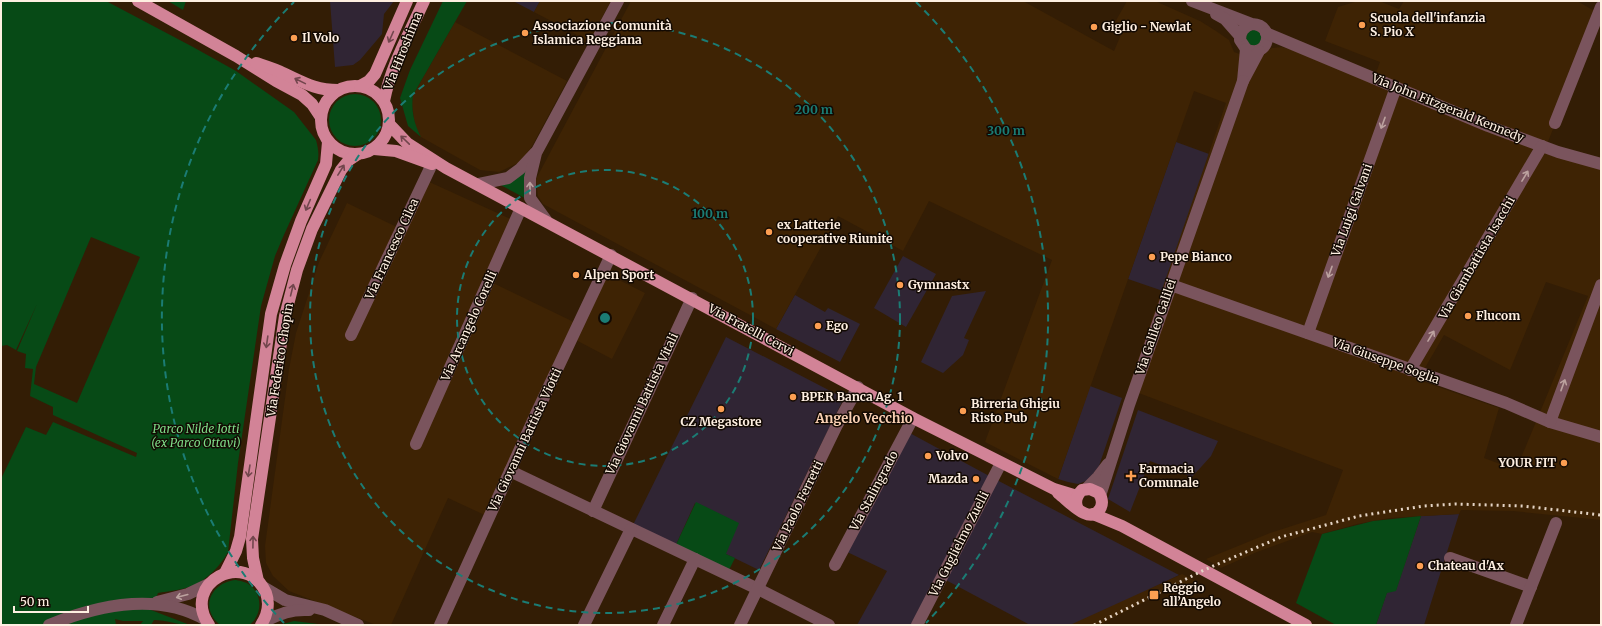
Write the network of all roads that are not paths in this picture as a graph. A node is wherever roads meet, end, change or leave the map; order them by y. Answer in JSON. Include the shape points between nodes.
{"nodes":[{"id":1,"x":138,"y":1,"type":"edge"},
{"id":2,"x":407,"y":1,"type":"edge"},
{"id":3,"x":424,"y":1,"type":"edge"},
{"id":4,"x":618,"y":1,"type":"edge"},
{"id":5,"x":1192,"y":1,"type":"edge"},
{"id":6,"x":1593,"y":1,"type":"edge"},
{"id":7,"x":1206,"y":4,"type":"edge"},
{"id":8,"x":1601,"y":6,"type":"edge"},
{"id":9,"x":1252,"y":24,"type":"junction"},
{"id":10,"x":1240,"y":36,"type":"junction"},
{"id":11,"x":1264,"y":42,"type":"junction"},
{"id":12,"x":1246,"y":49,"type":"junction"},
{"id":13,"x":236,"y":56,"type":"junction"},
{"id":14,"x":1243,"y":81,"type":"junction"},
{"id":15,"x":360,"y":86,"type":"junction"},
{"id":16,"x":1396,"y":87,"type":"junction"},
{"id":17,"x":338,"y":90,"type":"junction"},
{"id":18,"x":384,"y":101,"type":"junction"},
{"id":19,"x":320,"y":116,"type":"junction"},
{"id":20,"x":1555,"y":123,"type":"dead end"},
{"id":21,"x":390,"y":124,"type":"junction"},
{"id":22,"x":328,"y":142,"type":"junction"},
{"id":23,"x":1542,"y":146,"type":"junction"},
{"id":24,"x":374,"y":149,"type":"junction"},
{"id":25,"x":536,"y":153,"type":"junction"},
{"id":26,"x":358,"y":154,"type":"junction"},
{"id":27,"x":432,"y":164,"type":"junction"},
{"id":28,"x":1601,"y":164,"type":"edge"},
{"id":29,"x":446,"y":168,"type":"junction"},
{"id":30,"x":479,"y":184,"type":"junction"},
{"id":31,"x":521,"y":208,"type":"junction"},
{"id":32,"x":546,"y":220,"type":"junction"},
{"id":33,"x":611,"y":255,"type":"junction"},
{"id":34,"x":1601,"y":284,"type":"edge"},
{"id":35,"x":1171,"y":285,"type":"junction"},
{"id":36,"x":692,"y":298,"type":"junction"},
{"id":37,"x":1308,"y":333,"type":"junction"},
{"id":38,"x":352,"y":335,"type":"dead end"},
{"id":39,"x":1410,"y":370,"type":"junction"},
{"id":40,"x":858,"y":387,"type":"junction"},
{"id":41,"x":913,"y":418,"type":"junction"},
{"id":42,"x":1550,"y":422,"type":"junction"},
{"id":43,"x":1601,"y":437,"type":"edge"},
{"id":44,"x":416,"y":444,"type":"dead end"},
{"id":45,"x":1111,"y":460,"type":"junction"},
{"id":46,"x":1001,"y":463,"type":"junction"},
{"id":47,"x":510,"y":471,"type":"junction"},
{"id":48,"x":1056,"y":490,"type":"junction"},
{"id":49,"x":1081,"y":493,"type":"junction"},
{"id":50,"x":1098,"y":505,"type":"junction"},
{"id":51,"x":1078,"y":509,"type":"junction"},
{"id":52,"x":593,"y":511,"type":"junction"},
{"id":53,"x":1556,"y":523,"type":"dead end"},
{"id":54,"x":631,"y":529,"type":"junction"},
{"id":55,"x":1450,"y":558,"type":"dead end"},
{"id":56,"x":695,"y":559,"type":"junction"},
{"id":57,"x":835,"y":565,"type":"dead end"},
{"id":58,"x":225,"y":573,"type":"junction"},
{"id":59,"x":209,"y":584,"type":"junction"},
{"id":60,"x":260,"y":584,"type":"junction"},
{"id":61,"x":1531,"y":587,"type":"junction"},
{"id":62,"x":758,"y":589,"type":"junction"},
{"id":63,"x":152,"y":604,"type":"junction"},
{"id":64,"x":325,"y":610,"type":"junction"},
{"id":65,"x":341,"y":622,"type":"edge"},
{"id":66,"x":207,"y":623,"type":"edge"},
{"id":67,"x":262,"y":624,"type":"edge"},
{"id":68,"x":49,"y":625,"type":"edge"},
{"id":69,"x":358,"y":625,"type":"edge"},
{"id":70,"x":440,"y":625,"type":"edge"},
{"id":71,"x":584,"y":625,"type":"edge"},
{"id":72,"x":663,"y":625,"type":"edge"},
{"id":73,"x":740,"y":625,"type":"edge"},
{"id":74,"x":827,"y":625,"type":"edge"},
{"id":75,"x":917,"y":625,"type":"edge"},
{"id":76,"x":1306,"y":625,"type":"edge"},
{"id":77,"x":1516,"y":625,"type":"edge"}],
"edges":[{"from":1,"to":13,"type":"main road"},
{"from":2,"to":15,"type":"main road","name":"Via Hiroshima","one_way":true,"via":[[375,74]]},
{"from":3,"to":18,"type":"main road","name":"Via Hiroshima","via":[[392,72]]},
{"from":4,"to":25,"type":"street"},
{"from":5,"to":7,"type":"street","name":"Via John Fitzgerald Kennedy"},
{"from":6,"to":8,"type":"street"},
{"from":7,"to":9,"type":"street","name":"Via John Fitzgerald Kennedy"},
{"from":7,"to":10,"type":"street","name":"Via John Fitzgerald Kennedy","via":[[1225,19]]},
{"from":8,"to":20,"type":"street"},
{"from":9,"to":10,"type":"street","via":[[1244,28]]},
{"from":9,"to":11,"type":"street","name":"Via John Fitzgerald Kennedy","via":[[1261,26]]},
{"from":10,"to":12,"type":"street","name":"Via John Fitzgerald Kennedy","via":[[1241,43]]},
{"from":11,"to":12,"type":"street","name":"Via John Fitzgerald Kennedy","via":[[1250,51]]},
{"from":11,"to":14,"type":"street","name":"Via Galileo Galilei"},
{"from":11,"to":16,"type":"street","name":"Via John Fitzgerald Kennedy","via":[[1298,46]]},
{"from":12,"to":14,"type":"street","name":"Via Galileo Galilei"},
{"from":17,"to":13,"type":"main road","one_way":true,"via":[[312,86]]},
{"from":13,"to":19,"type":"main road","via":[[308,99]]},
{"from":14,"to":35,"type":"street","name":"Via Galileo Galilei"},
{"from":15,"to":17,"type":"main road"},
{"from":15,"to":18,"type":"main road","via":[[377,93]]},
{"from":16,"to":23,"type":"street","name":"Via John Fitzgerald Kennedy"},
{"from":16,"to":37,"type":"street","name":"Via Luigi Galvani","one_way":true},
{"from":17,"to":19,"type":"main road","via":[[329,97]]},
{"from":18,"to":21,"type":"main road","name":"Via Fratelli Cervi"},
{"from":19,"to":22,"type":"main road"},
{"from":21,"to":24,"type":"main road","via":[[384,138]]},
{"from":29,"to":21,"type":"main road","name":"Via Fratelli Cervi","one_way":true,"via":[[407,143]]},
{"from":22,"to":26,"type":"main road","name":"Via Fratelli Cervi","via":[[338,150]]},
{"from":22,"to":58,"type":"main road","name":"Via Federico Chopin","one_way":true,"via":[[326,164],[301,220],[271,314],[240,537]]},
{"from":23,"to":28,"type":"street","name":"Via John Fitzgerald Kennedy"},
{"from":39,"to":23,"type":"street","name":"Via Giambattista Isacchi","one_way":true},
{"from":24,"to":26,"type":"main road","name":"Via Fratelli Cervi"},
{"from":24,"to":27,"type":"main road","name":"Via Fratelli Cervi","via":[[396,151]]},
{"from":25,"to":30,"type":"street","via":[[508,178]]},
{"from":32,"to":25,"type":"street","one_way":true,"via":[[530,198],[530,178]]},
{"from":60,"to":26,"type":"main road","name":"Via Federico Chopin","one_way":true,"via":[[253,558],[252,539],[285,316],[297,270],[312,229],[341,170]]},
{"from":27,"to":29,"type":"main road","name":"Via Fratelli Cervi"},
{"from":27,"to":38,"type":"street","name":"Via Francesco Cilea"},
{"from":29,"to":30,"type":"main road","name":"Via Fratelli Cervi"},
{"from":30,"to":31,"type":"main road","name":"Via Fratelli Cervi"},
{"from":31,"to":32,"type":"main road","name":"Via Fratelli Cervi"},
{"from":31,"to":44,"type":"street","name":"Via Arcangelo Corelli"},
{"from":32,"to":33,"type":"main road","name":"Via Fratelli Cervi"},
{"from":33,"to":36,"type":"main road","name":"Via Fratelli Cervi"},
{"from":33,"to":47,"type":"street","name":"Via Giovanni Battista Viotti"},
{"from":42,"to":34,"type":"street","one_way":true},
{"from":35,"to":37,"type":"street","name":"Via Giuseppe Soglia"},
{"from":35,"to":45,"type":"street","name":"Via Galileo Galilei"},
{"from":36,"to":40,"type":"main road","name":"Via Fratelli Cervi"},
{"from":36,"to":52,"type":"street","name":"Via Giovanni Battista Vitali"},
{"from":37,"to":39,"type":"street","name":"Via Giuseppe Soglia"},
{"from":39,"to":42,"type":"street","name":"Via Giuseppe Soglia"},
{"from":40,"to":41,"type":"main road","name":"Via Fratelli Cervi"},
{"from":40,"to":62,"type":"street","name":"Via Paolo Ferretti"},
{"from":41,"to":46,"type":"main road","name":"Via Fratelli Cervi"},
{"from":41,"to":57,"type":"street","name":"Via Stalingrado"},
{"from":42,"to":43,"type":"street","name":"Via Giuseppe Soglia"},
{"from":45,"to":49,"type":"street","name":"Via Galileo Galilei"},
{"from":45,"to":50,"type":"street","name":"Via Galileo Galilei"},
{"from":46,"to":48,"type":"main road","name":"Via Fratelli Cervi"},
{"from":46,"to":75,"type":"street","name":"Via Guglielmo Zuelli"},
{"from":47,"to":52,"type":"street"},
{"from":47,"to":70,"type":"street","name":"Via Giovanni Battista Viotti"},
{"from":48,"to":49,"type":"main road","name":"Via Fratelli Cervi"},
{"from":48,"to":51,"type":"main road","name":"Via Fratelli Cervi"},
{"from":49,"to":50,"type":"main road","via":[[1094,490]]},
{"from":49,"to":51,"type":"main road","via":[[1075,501]]},
{"from":50,"to":51,"type":"main road","via":[[1085,514]]},
{"from":50,"to":76,"type":"main road","via":[[1122,526]]},
{"from":52,"to":54,"type":"street"},
{"from":53,"to":61,"type":"street"},
{"from":54,"to":56,"type":"street"},
{"from":54,"to":71,"type":"street"},
{"from":55,"to":61,"type":"street"},
{"from":56,"to":62,"type":"street"},
{"from":56,"to":72,"type":"street"},
{"from":58,"to":59,"type":"main road","name":"Via Federico Chopin"},
{"from":58,"to":60,"type":"main road","via":[[243,572]]},
{"from":59,"to":63,"type":"street","one_way":true,"via":[[188,594]]},
{"from":59,"to":66,"type":"main road","via":[[202,602],[202,611]]},
{"from":60,"to":64,"type":"street","via":[[285,600]]},
{"from":60,"to":67,"type":"main road","name":"Via Federico Chopin","via":[[267,596],[268,605]]},
{"from":61,"to":77,"type":"street"},
{"from":62,"to":73,"type":"street","name":"Via Paolo Ferretti"},
{"from":62,"to":74,"type":"street"},
{"from":63,"to":66,"type":"street","via":[[187,611]]},
{"from":63,"to":68,"type":"street","via":[[98,609]]},
{"from":64,"to":65,"type":"street"},
{"from":64,"to":67,"type":"street","via":[[285,612]]},
{"from":65,"to":69,"type":"street"}]}
